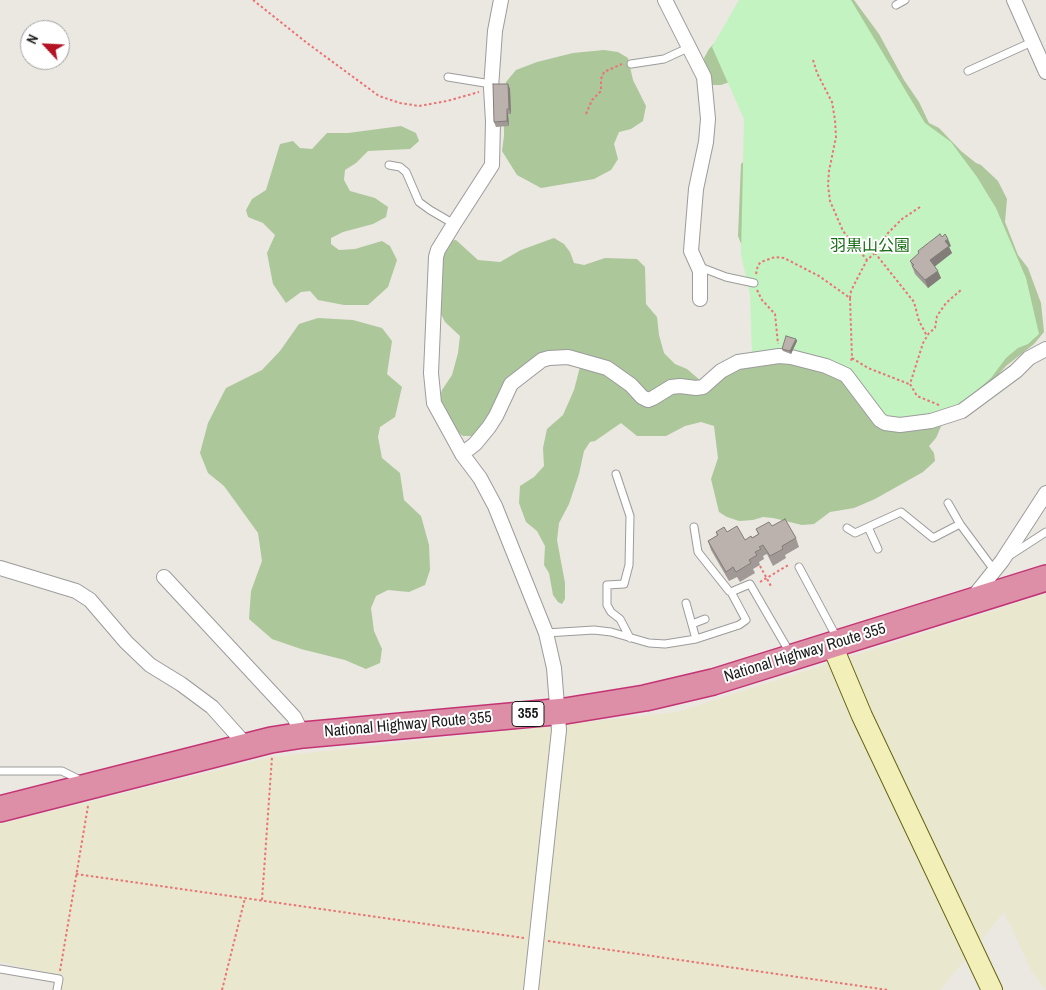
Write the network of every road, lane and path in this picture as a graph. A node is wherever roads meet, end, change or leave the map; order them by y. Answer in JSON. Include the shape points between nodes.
{"nodes":[{"id":1,"x":253,"y":0,"type":"edge"},
{"id":2,"x":501,"y":0,"type":"edge"},
{"id":3,"x":666,"y":0,"type":"edge"},
{"id":4,"x":905,"y":0,"type":"edge"},
{"id":5,"x":1014,"y":0,"type":"edge"},
{"id":6,"x":896,"y":6,"type":"dead end"},
{"id":7,"x":1032,"y":42,"type":"junction"},
{"id":8,"x":690,"y":47,"type":"junction"},
{"id":9,"x":813,"y":60,"type":"dead end"},
{"id":10,"x":631,"y":64,"type":"joint"},
{"id":11,"x":968,"y":71,"type":"dead end"},
{"id":12,"x":1046,"y":72,"type":"edge"},
{"id":13,"x":448,"y":76,"type":"dead end"},
{"id":14,"x":491,"y":86,"type":"junction"},
{"id":15,"x":586,"y":114,"type":"dead end"},
{"id":16,"x":389,"y":166,"type":"dead end"},
{"id":17,"x":920,"y":207,"type":"dead end"},
{"id":18,"x":454,"y":224,"type":"junction"},
{"id":19,"x":875,"y":253,"type":"junction"},
{"id":20,"x":867,"y":260,"type":"junction"},
{"id":21,"x":698,"y":265,"type":"junction"},
{"id":22,"x":754,"y":283,"type":"junction"},
{"id":23,"x":961,"y":290,"type":"dead end"},
{"id":24,"x":850,"y":298,"type":"junction"},
{"id":25,"x":700,"y":299,"type":"dead end"},
{"id":26,"x":927,"y":336,"type":"junction"},
{"id":27,"x":1046,"y":349,"type":"edge"},
{"id":28,"x":779,"y":356,"type":"junction"},
{"id":29,"x":852,"y":358,"type":"junction"},
{"id":30,"x":846,"y":375,"type":"junction"},
{"id":31,"x":910,"y":384,"type":"junction"},
{"id":32,"x":949,"y":416,"type":"junction"},
{"id":33,"x":462,"y":454,"type":"junction"},
{"id":34,"x":616,"y":474,"type":"dead end"},
{"id":35,"x":1046,"y":493,"type":"edge"},
{"id":36,"x":948,"y":503,"type":"dead end"},
{"id":37,"x":960,"y":524,"type":"junction"},
{"id":38,"x":694,"y":527,"type":"dead end"},
{"id":39,"x":868,"y":527,"type":"junction"},
{"id":40,"x":847,"y":528,"type":"dead end"},
{"id":41,"x":1046,"y":532,"type":"edge"},
{"id":42,"x":878,"y":549,"type":"dead end"},
{"id":43,"x":998,"y":565,"type":"junction"},
{"id":44,"x":760,"y":566,"type":"dead end"},
{"id":45,"x":0,"y":568,"type":"edge"},
{"id":46,"x":799,"y":568,"type":"joint"},
{"id":47,"x":164,"y":577,"type":"dead end"},
{"id":48,"x":767,"y":578,"type":"junction"},
{"id":49,"x":1046,"y":578,"type":"edge"},
{"id":50,"x":751,"y":587,"type":"junction"},
{"id":51,"x":772,"y":588,"type":"dead end"},
{"id":52,"x":731,"y":592,"type":"junction"},
{"id":53,"x":976,"y":600,"type":"junction"},
{"id":54,"x":686,"y":603,"type":"dead end"},
{"id":55,"x":705,"y":619,"type":"dead end"},
{"id":56,"x":692,"y":624,"type":"junction"},
{"id":57,"x":546,"y":633,"type":"junction"},
{"id":58,"x":630,"y":638,"type":"junction"},
{"id":59,"x":696,"y":639,"type":"junction"},
{"id":60,"x":836,"y":644,"type":"junction"},
{"id":61,"x":793,"y":657,"type":"junction"},
{"id":62,"x":558,"y":712,"type":"junction"},
{"id":63,"x":303,"y":735,"type":"junction"},
{"id":64,"x":271,"y":740,"type":"junction"},
{"id":65,"x":247,"y":746,"type":"junction"},
{"id":66,"x":0,"y":771,"type":"edge"},
{"id":67,"x":92,"y":785,"type":"junction"},
{"id":68,"x":0,"y":809,"type":"edge"},
{"id":69,"x":76,"y":874,"type":"junction"},
{"id":70,"x":245,"y":898,"type":"junction"},
{"id":71,"x":262,"y":900,"type":"junction"},
{"id":72,"x":536,"y":940,"type":"junction"},
{"id":73,"x":0,"y":969,"type":"edge"},
{"id":74,"x":59,"y":979,"type":"junction"},
{"id":75,"x":57,"y":990,"type":"edge"},
{"id":76,"x":222,"y":990,"type":"edge"},
{"id":77,"x":531,"y":990,"type":"edge"},
{"id":78,"x":888,"y":990,"type":"edge"},
{"id":79,"x":992,"y":990,"type":"edge"}],
"edges":[{"from":1,"to":14,"type":"path","via":[[379,96],[419,106],[448,101]]},
{"from":2,"to":14,"type":"street"},
{"from":3,"to":8,"type":"street"},
{"from":4,"to":6,"type":"lane"},
{"from":5,"to":7,"type":"street"},
{"from":7,"to":11,"type":"lane"},
{"from":7,"to":12,"type":"street"},
{"from":8,"to":10,"type":"lane","via":[[664,59]]},
{"from":8,"to":21,"type":"street","via":[[704,77],[708,119],[696,189],[691,251]]},
{"from":9,"to":20,"type":"path","via":[[832,102],[836,137],[829,171],[830,201],[844,231]]},
{"from":10,"to":15,"type":"path","via":[[620,64],[604,72],[601,91],[592,100]]},
{"from":13,"to":14,"type":"lane"},
{"from":14,"to":18,"type":"street","via":[[492,165]]},
{"from":16,"to":18,"type":"lane","via":[[400,167],[406,172],[419,202]]},
{"from":17,"to":19,"type":"path","via":[[888,233]]},
{"from":18,"to":33,"type":"street","via":[[436,257],[431,373],[434,403]]},
{"from":19,"to":20,"type":"path"},
{"from":19,"to":26,"type":"path","via":[[914,302]]},
{"from":20,"to":24,"type":"path"},
{"from":21,"to":22,"type":"lane","via":[[726,277]]},
{"from":21,"to":25,"type":"street"},
{"from":22,"to":24,"type":"path","via":[[761,262],[775,257],[784,258],[820,276]]},
{"from":22,"to":28,"type":"path","via":[[759,295],[775,314]]},
{"from":23,"to":26,"type":"path","via":[[941,310],[935,328]]},
{"from":24,"to":29,"type":"path"},
{"from":26,"to":31,"type":"path"},
{"from":27,"to":32,"type":"street","via":[[1028,358],[1016,371],[962,411]]},
{"from":28,"to":30,"type":"street","via":[[826,366]]},
{"from":28,"to":33,"type":"street","via":[[738,362],[721,371],[703,387],[671,387],[648,400],[607,368],[568,357],[548,358],[511,384],[489,427]]},
{"from":29,"to":30,"type":"path"},
{"from":29,"to":31,"type":"path","via":[[868,368]]},
{"from":30,"to":32,"type":"street","via":[[885,424],[932,421]]},
{"from":31,"to":32,"type":"path","via":[[917,396],[940,405]]},
{"from":33,"to":57,"type":"street","via":[[495,506]]},
{"from":34,"to":58,"type":"lane","via":[[630,516],[629,565],[624,584],[607,585],[607,604]]},
{"from":35,"to":43,"type":"street"},
{"from":36,"to":37,"type":"lane"},
{"from":37,"to":39,"type":"lane","via":[[933,538],[902,512]]},
{"from":37,"to":43,"type":"lane"},
{"from":38,"to":52,"type":"lane","via":[[698,552]]},
{"from":39,"to":40,"type":"lane","via":[[856,533]]},
{"from":39,"to":42,"type":"lane"},
{"from":41,"to":43,"type":"lane"},
{"from":43,"to":53,"type":"street","via":[[975,595]]},
{"from":44,"to":48,"type":"path"},
{"from":45,"to":65,"type":"street","via":[[76,591],[90,600],[150,665],[212,707]]},
{"from":46,"to":48,"type":"path","via":[[795,562]]},
{"from":46,"to":60,"type":"lane"},
{"from":47,"to":63,"type":"street","via":[[294,717]]},
{"from":48,"to":50,"type":"path"},
{"from":48,"to":51,"type":"path"},
{"from":49,"to":53,"type":"highway","name":"National Highway Route 355","number":"355"},
{"from":50,"to":52,"type":"lane","via":[[750,584]]},
{"from":50,"to":61,"type":"lane"},
{"from":52,"to":59,"type":"lane","via":[[746,620],[740,625]]},
{"from":53,"to":60,"type":"highway","name":"National Highway Route 355","number":"355"},
{"from":54,"to":56,"type":"lane"},
{"from":55,"to":56,"type":"lane"},
{"from":56,"to":59,"type":"lane"},
{"from":57,"to":58,"type":"lane","via":[[594,630]]},
{"from":57,"to":62,"type":"street","via":[[554,668]]},
{"from":58,"to":59,"type":"lane","via":[[665,644]]},
{"from":60,"to":61,"type":"highway","name":"National Highway Route 355","number":"355"},
{"from":60,"to":79,"type":"street","via":[[862,716]]},
{"from":61,"to":62,"type":"highway","name":"National Highway Route 355","number":"355","via":[[713,682],[645,698]]},
{"from":62,"to":63,"type":"highway","name":"National Highway Route 355","number":"355"},
{"from":62,"to":72,"type":"street","via":[[559,730]]},
{"from":63,"to":64,"type":"highway","name":"National Highway Route 355","number":"355"},
{"from":64,"to":65,"type":"highway","name":"National Highway Route 355","number":"355"},
{"from":64,"to":71,"type":"path"},
{"from":65,"to":67,"type":"highway","name":"National Highway Route 355","number":"355"},
{"from":66,"to":67,"type":"lane","via":[[62,771]]},
{"from":67,"to":68,"type":"highway","name":"National Highway Route 355","number":"355"},
{"from":67,"to":69,"type":"path"},
{"from":69,"to":70,"type":"path"},
{"from":69,"to":74,"type":"path"},
{"from":70,"to":71,"type":"path"},
{"from":70,"to":76,"type":"path"},
{"from":71,"to":72,"type":"path"},
{"from":72,"to":77,"type":"street"},
{"from":72,"to":78,"type":"path"},
{"from":73,"to":74,"type":"lane"},
{"from":74,"to":75,"type":"lane"}]}
